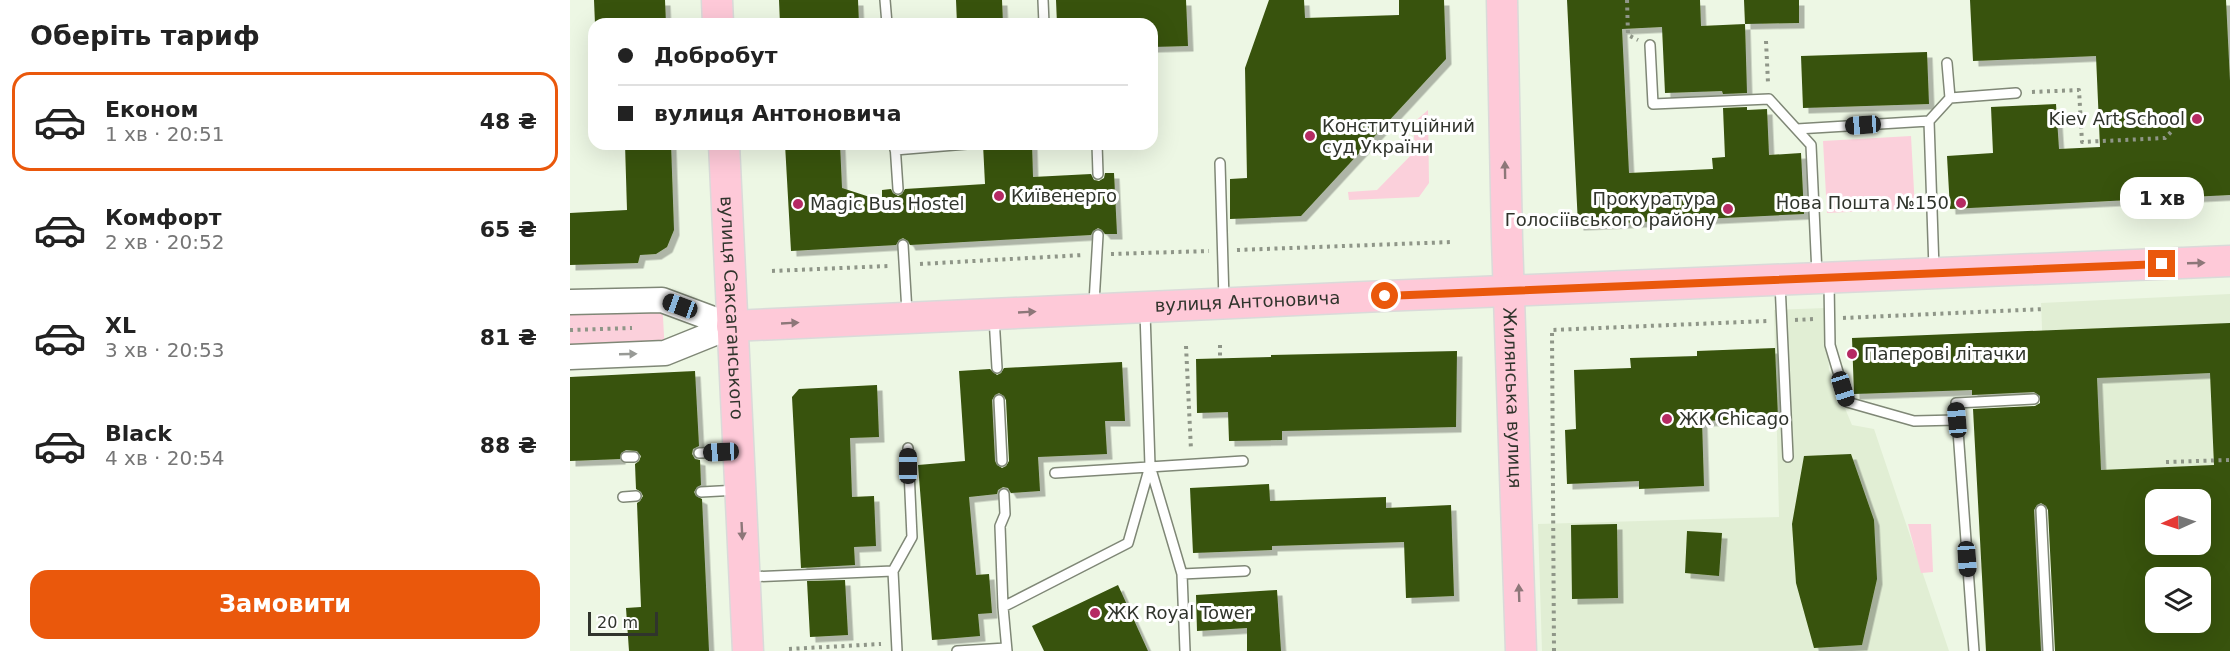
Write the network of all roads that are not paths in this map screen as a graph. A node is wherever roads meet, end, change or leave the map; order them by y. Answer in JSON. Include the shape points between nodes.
{"nodes":[{"id":1,"x":717,"y":0,"type":"edge"},
{"id":2,"x":885,"y":0,"type":"edge"},
{"id":3,"x":1042,"y":0,"type":"edge"},
{"id":4,"x":1502,"y":0,"type":"edge"},
{"id":5,"x":718,"y":18,"type":"edge"},
{"id":6,"x":886,"y":18,"type":"edge"},
{"id":7,"x":1044,"y":18,"type":"edge"},
{"id":8,"x":1650,"y":45,"type":"road end"},
{"id":9,"x":1947,"y":63,"type":"dead end"},
{"id":10,"x":2016,"y":93,"type":"road end"},
{"id":11,"x":1950,"y":98,"type":"junction"},
{"id":12,"x":1929,"y":121,"type":"junction"},
{"id":13,"x":1797,"y":129,"type":"junction"},
{"id":14,"x":724,"y":150,"type":"edge"},
{"id":15,"x":895,"y":150,"type":"edge"},
{"id":16,"x":1097,"y":150,"type":"edge"},
{"id":17,"x":1220,"y":163,"type":"dead end"},
{"id":18,"x":1098,"y":174,"type":"dead end"},
{"id":19,"x":898,"y":189,"type":"dead end"},
{"id":20,"x":1098,"y":235,"type":"dead end"},
{"id":21,"x":903,"y":245,"type":"dead end"},
{"id":22,"x":2230,"y":261,"type":"edge"},
{"id":23,"x":1935,"y":274,"type":"junction"},
{"id":24,"x":1823,"y":279,"type":"junction"},
{"id":25,"x":1780,"y":281,"type":"junction"},
{"id":26,"x":1508,"y":292,"type":"junction"},
{"id":27,"x":570,"y":302,"type":"edge"},
{"id":28,"x":1224,"y":302,"type":"junction"},
{"id":29,"x":1145,"y":306,"type":"junction"},
{"id":30,"x":1094,"y":309,"type":"junction"},
{"id":31,"x":994,"y":313,"type":"junction"},
{"id":32,"x":907,"y":318,"type":"junction"},
{"id":33,"x":732,"y":326,"type":"junction"},
{"id":34,"x":570,"y":357,"type":"edge"},
{"id":35,"x":997,"y":368,"type":"dead end"},
{"id":36,"x":2034,"y":399,"type":"dead end"},
{"id":37,"x":999,"y":400,"type":"dead end"},
{"id":38,"x":1957,"y":420,"type":"junction"},
{"id":39,"x":908,"y":448,"type":"dead end"},
{"id":40,"x":738,"y":451,"type":"junction"},
{"id":41,"x":699,"y":453,"type":"dead end"},
{"id":42,"x":1788,"y":458,"type":"dead end"},
{"id":43,"x":1002,"y":461,"type":"dead end"},
{"id":44,"x":1243,"y":461,"type":"dead end"},
{"id":45,"x":1150,"y":466,"type":"junction"},
{"id":46,"x":1055,"y":473,"type":"dead end"},
{"id":47,"x":740,"y":490,"type":"junction"},
{"id":48,"x":701,"y":492,"type":"dead end"},
{"id":49,"x":1004,"y":494,"type":"dead end"},
{"id":50,"x":636,"y":496,"type":"dead end"},
{"id":51,"x":623,"y":497,"type":"dead end"},
{"id":52,"x":2041,"y":510,"type":"dead end"},
{"id":53,"x":893,"y":571,"type":"junction"},
{"id":54,"x":1245,"y":571,"type":"dead end"},
{"id":55,"x":1182,"y":574,"type":"junction"},
{"id":56,"x":744,"y":577,"type":"junction"},
{"id":57,"x":1003,"y":607,"type":"junction"},
{"id":58,"x":897,"y":647,"type":"edge"},
{"id":59,"x":1006,"y":650,"type":"edge"},
{"id":60,"x":748,"y":651,"type":"edge"},
{"id":61,"x":957,"y":651,"type":"edge"},
{"id":62,"x":1185,"y":651,"type":"edge"},
{"id":63,"x":1521,"y":651,"type":"edge"},
{"id":64,"x":1974,"y":651,"type":"edge"},
{"id":65,"x":2048,"y":651,"type":"edge"}],
"edges":[{"from":1,"to":5,"type":"main road"},
{"from":2,"to":6,"type":"lane"},
{"from":3,"to":7,"type":"lane"},
{"from":26,"to":4,"type":"main road","name":"Жилянська вулиця","one_way":true},
{"from":8,"to":13,"type":"lane","via":[[1653,104],[1769,99]]},
{"from":9,"to":11,"type":"lane"},
{"from":10,"to":11,"type":"lane"},
{"from":11,"to":12,"type":"lane"},
{"from":12,"to":13,"type":"lane"},
{"from":12,"to":23,"type":"lane"},
{"from":13,"to":24,"type":"lane","via":[[1811,145]]},
{"from":14,"to":33,"type":"main road","name":"вулиця Саксаганського"},
{"from":15,"to":19,"type":"lane"},
{"from":16,"to":18,"type":"lane"},
{"from":17,"to":28,"type":"lane"},
{"from":20,"to":30,"type":"lane"},
{"from":21,"to":32,"type":"lane"},
{"from":23,"to":22,"type":"main road","name":"вулиця Антоновича","one_way":true},
{"from":23,"to":24,"type":"main road","name":"вулиця Антоновича"},
{"from":24,"to":25,"type":"main road","name":"вулиця Антоновича"},
{"from":24,"to":38,"type":"lane","via":[[1830,345],[1847,402],[1914,421]]},
{"from":25,"to":26,"type":"main road","name":"вулиця Антоновича"},
{"from":25,"to":42,"type":"lane"},
{"from":26,"to":28,"type":"main road","name":"вулиця Антоновича"},
{"from":63,"to":26,"type":"main road","name":"Жилянська вулиця","one_way":true},
{"from":27,"to":33,"type":"street","name":"вулиця Антоновича","via":[[662,300]]},
{"from":28,"to":29,"type":"main road","name":"вулиця Антоновича"},
{"from":29,"to":30,"type":"main road","name":"вулиця Антоновича"},
{"from":29,"to":45,"type":"lane"},
{"from":31,"to":30,"type":"main road","name":"вулиця Антоновича","one_way":true},
{"from":31,"to":32,"type":"main road","name":"вулиця Антоновича"},
{"from":31,"to":35,"type":"lane"},
{"from":33,"to":32,"type":"main road","name":"вулиця Антоновича","one_way":true},
{"from":34,"to":33,"type":"street","name":"вулиця Антоновича","one_way":true,"via":[[665,353]]},
{"from":33,"to":40,"type":"main road","name":"вулиця Саксаганського"},
{"from":36,"to":38,"type":"lane","via":[[1956,403]]},
{"from":37,"to":43,"type":"lane"},
{"from":38,"to":64,"type":"lane"},
{"from":39,"to":53,"type":"lane","via":[[912,537]]},
{"from":40,"to":41,"type":"lane"},
{"from":40,"to":47,"type":"main road","name":"вулиця Саксаганського"},
{"from":44,"to":45,"type":"lane"},
{"from":45,"to":46,"type":"lane"},
{"from":45,"to":55,"type":"lane"},
{"from":45,"to":57,"type":"lane","via":[[1128,543]]},
{"from":47,"to":48,"type":"lane"},
{"from":47,"to":56,"type":"main road","name":"вулиця Саксаганського","one_way":true},
{"from":49,"to":57,"type":"lane","via":[[1005,514],[1000,526]]},
{"from":50,"to":51,"type":"lane"},
{"from":52,"to":65,"type":"lane"},
{"from":53,"to":56,"type":"lane"},
{"from":53,"to":58,"type":"lane"},
{"from":54,"to":55,"type":"lane"},
{"from":55,"to":62,"type":"lane"},
{"from":56,"to":60,"type":"main road","name":"вулиця Саксаганського"},
{"from":57,"to":59,"type":"lane"},
{"from":59,"to":61,"type":"lane"}]}
